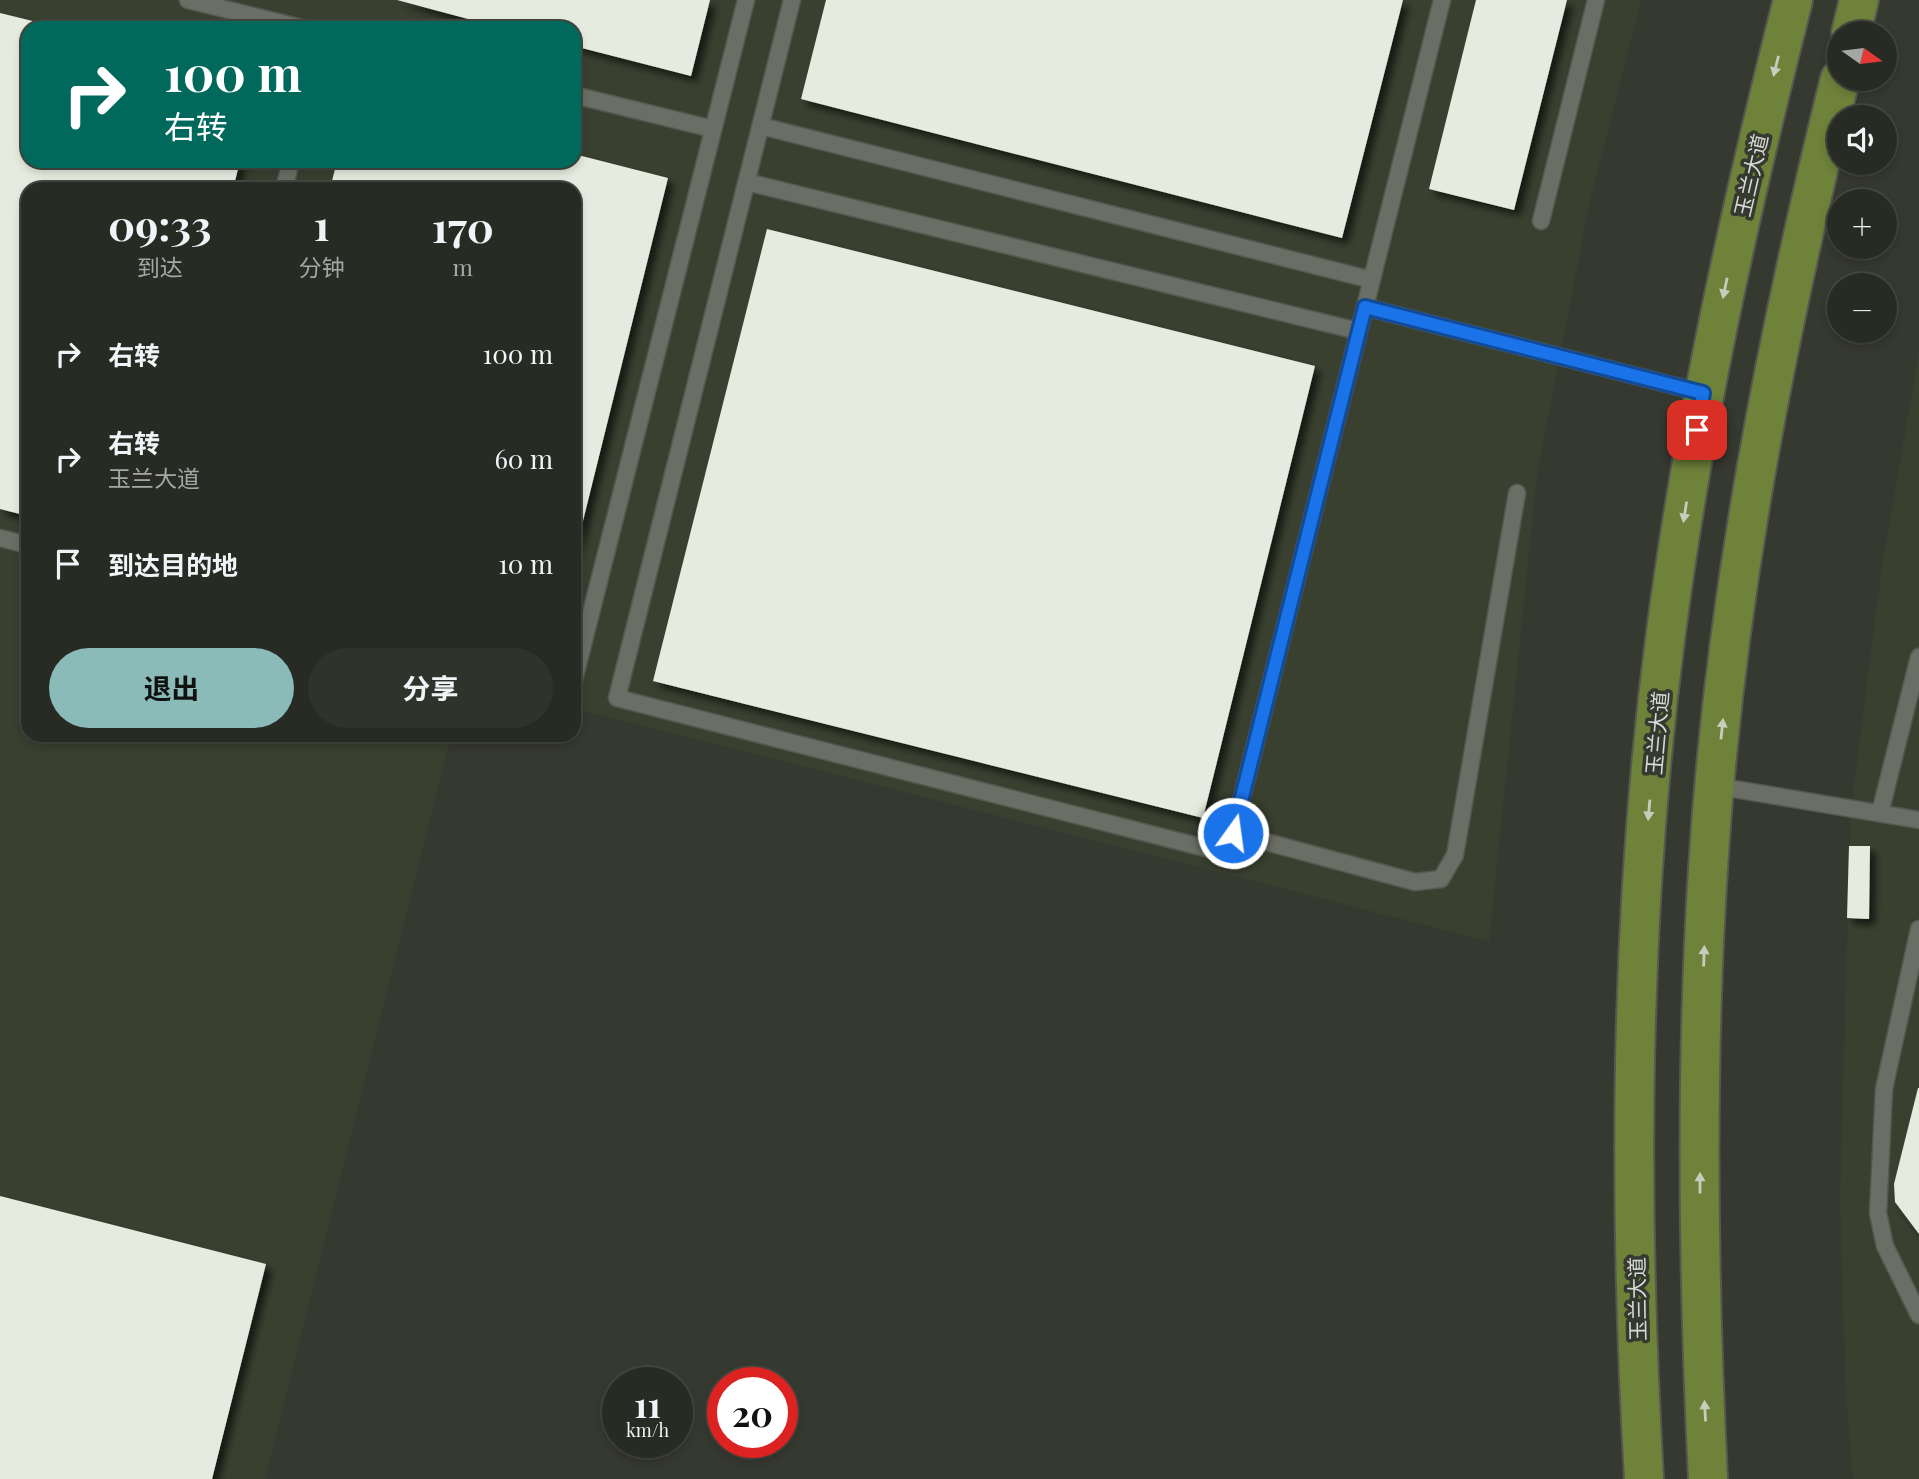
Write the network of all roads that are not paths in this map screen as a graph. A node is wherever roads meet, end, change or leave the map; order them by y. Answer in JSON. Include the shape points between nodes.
{"nodes":[{"id":1,"x":188,"y":0,"type":"edge"},
{"id":2,"x":746,"y":0,"type":"edge"},
{"id":3,"x":792,"y":0,"type":"edge"},
{"id":4,"x":1442,"y":0,"type":"edge"},
{"id":5,"x":1596,"y":0,"type":"edge"},
{"id":6,"x":1793,"y":0,"type":"edge"},
{"id":7,"x":1859,"y":0,"type":"edge"},
{"id":8,"x":274,"y":21,"type":"edge"},
{"id":9,"x":1854,"y":21,"type":"edge"},
{"id":10,"x":1837,"y":91,"type":"edge"},
{"id":11,"x":581,"y":97,"type":"edge"},
{"id":12,"x":761,"y":126,"type":"junction"},
{"id":13,"x":713,"y":130,"type":"junction"},
{"id":14,"x":747,"y":182,"type":"junction"},
{"id":15,"x":1541,"y":221,"type":"dead end"},
{"id":16,"x":1372,"y":280,"type":"junction"},
{"id":17,"x":1365,"y":307,"type":"junction"},
{"id":18,"x":1358,"y":331,"type":"junction"},
{"id":19,"x":1703,"y":393,"type":"junction"},
{"id":20,"x":1517,"y":493,"type":"dead end"},
{"id":21,"x":0,"y":538,"type":"edge"},
{"id":22,"x":21,"y":543,"type":"edge"},
{"id":23,"x":581,"y":652,"type":"edge"},
{"id":24,"x":1919,"y":657,"type":"edge"},
{"id":25,"x":1716,"y":786,"type":"junction"},
{"id":26,"x":1880,"y":813,"type":"junction"},
{"id":27,"x":1919,"y":820,"type":"edge"},
{"id":28,"x":1233,"y":833,"type":"junction"},
{"id":29,"x":1919,"y":929,"type":"edge"},
{"id":30,"x":1919,"y":1315,"type":"edge"},
{"id":31,"x":1644,"y":1479,"type":"edge"},
{"id":32,"x":1708,"y":1479,"type":"edge"}],
"edges":[{"from":1,"to":8,"type":"lane"},
{"from":2,"to":13,"type":"lane"},
{"from":3,"to":12,"type":"lane"},
{"from":4,"to":16,"type":"lane"},
{"from":5,"to":15,"type":"lane"},
{"from":6,"to":19,"type":"main road","name":"玉兰大道","one_way":true,"via":[[1748,176]]},
{"from":7,"to":9,"type":"main road"},
{"from":25,"to":10,"type":"main road","one_way":true,"via":[[1731,641],[1765,414]]},
{"from":11,"to":13,"type":"lane"},
{"from":12,"to":14,"type":"lane"},
{"from":12,"to":16,"type":"lane"},
{"from":13,"to":23,"type":"lane"},
{"from":14,"to":18,"type":"lane"},
{"from":14,"to":28,"type":"lane","via":[[617,698],[1209,849],[1224,848]]},
{"from":16,"to":17,"type":"lane"},
{"from":17,"to":18,"type":"lane"},
{"from":17,"to":19,"type":"lane"},
{"from":18,"to":28,"type":"lane"},
{"from":19,"to":31,"type":"main road","name":"玉兰大道","one_way":true,"via":[[1666,634],[1643,867],[1633,1112],[1635,1327]]},
{"from":20,"to":28,"type":"lane","via":[[1455,855],[1441,879],[1415,882]]},
{"from":21,"to":22,"type":"lane"},
{"from":24,"to":26,"type":"lane"},
{"from":25,"to":26,"type":"lane"},
{"from":32,"to":25,"type":"main road","one_way":true,"via":[[1700,1320],[1699,1095],[1708,867]]},
{"from":26,"to":27,"type":"lane"},
{"from":29,"to":30,"type":"lane","via":[[1884,1089],[1878,1213],[1885,1246]]}]}
